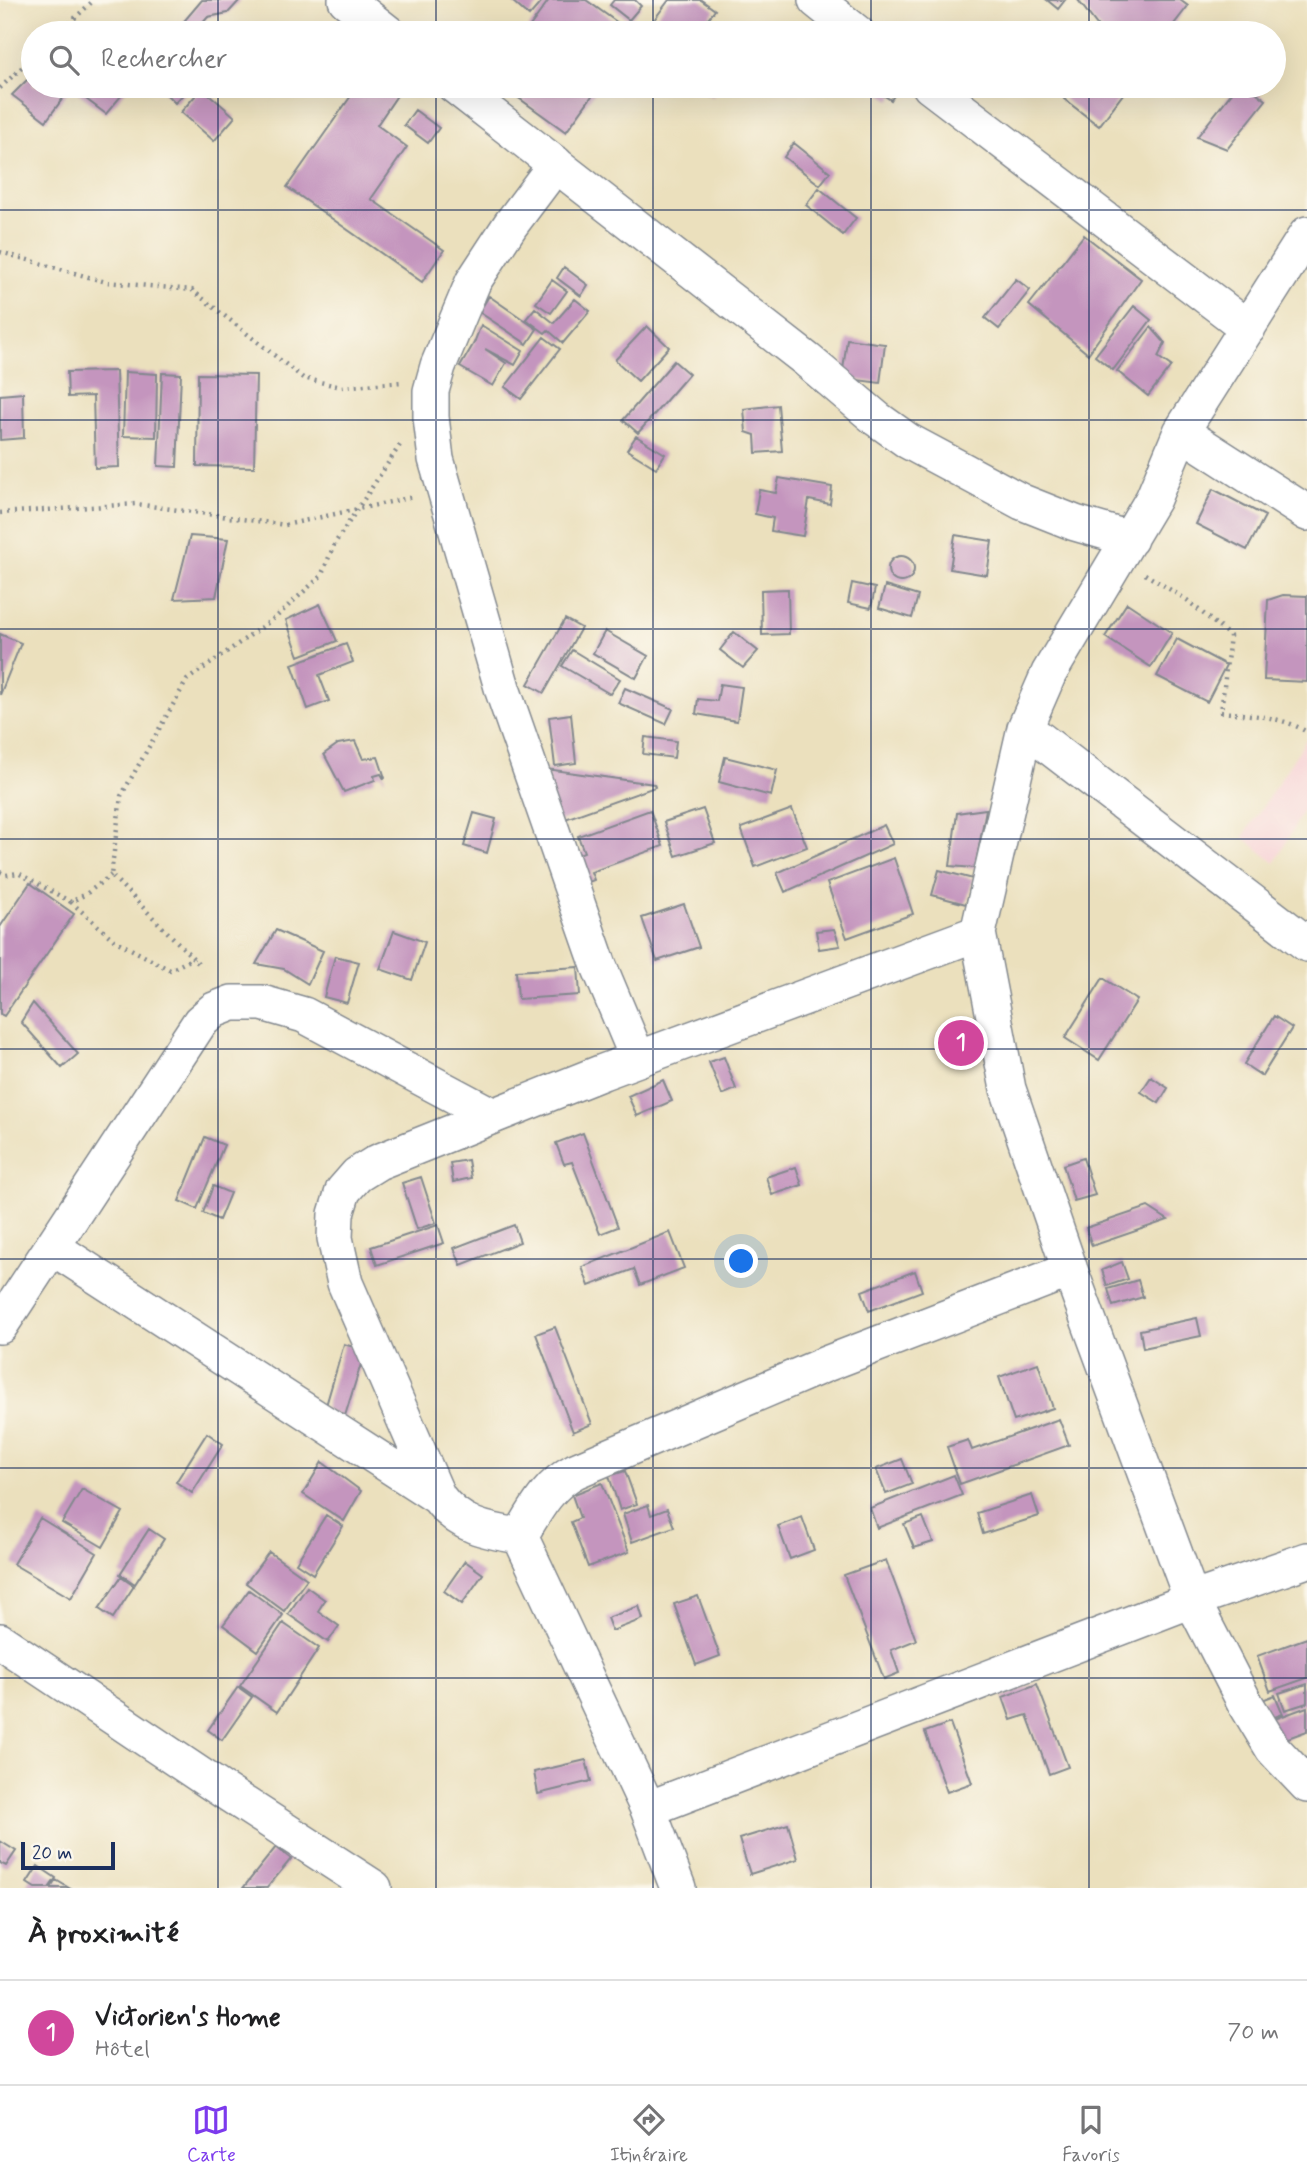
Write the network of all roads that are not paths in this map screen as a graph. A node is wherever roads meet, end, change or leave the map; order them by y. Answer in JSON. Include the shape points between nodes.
{"nodes":[{"id":1,"x":346,"y":0,"type":"edge"},
{"id":2,"x":816,"y":0,"type":"edge"},
{"id":3,"x":373,"y":21,"type":"edge"},
{"id":4,"x":843,"y":21,"type":"edge"},
{"id":5,"x":471,"y":98,"type":"edge"},
{"id":6,"x":946,"y":98,"type":"edge"},
{"id":7,"x":556,"y":164,"type":"junction"},
{"id":8,"x":1307,"y":234,"type":"edge"},
{"id":9,"x":1248,"y":328,"type":"junction"},
{"id":10,"x":1181,"y":432,"type":"junction"},
{"id":11,"x":1307,"y":513,"type":"edge"},
{"id":12,"x":1130,"y":539,"type":"junction"},
{"id":13,"x":1025,"y":728,"type":"junction"},
{"id":14,"x":978,"y":933,"type":"junction"},
{"id":15,"x":1307,"y":944,"type":"edge"},
{"id":16,"x":638,"y":1059,"type":"junction"},
{"id":17,"x":493,"y":1116,"type":"junction"},
{"id":18,"x":52,"y":1247,"type":"junction"},
{"id":19,"x":1070,"y":1270,"type":"junction"},
{"id":20,"x":0,"y":1326,"type":"edge"},
{"id":21,"x":438,"y":1497,"type":"junction"},
{"id":22,"x":520,"y":1536,"type":"junction"},
{"id":23,"x":1307,"y":1560,"type":"edge"},
{"id":24,"x":1192,"y":1600,"type":"junction"},
{"id":25,"x":0,"y":1641,"type":"edge"},
{"id":26,"x":1307,"y":1785,"type":"edge"},
{"id":27,"x":648,"y":1809,"type":"junction"},
{"id":28,"x":374,"y":1888,"type":"edge"},
{"id":29,"x":678,"y":1888,"type":"edge"}],
"edges":[{"from":1,"to":3,"type":"street"},
{"from":2,"to":4,"type":"street"},
{"from":5,"to":7,"type":"street"},
{"from":6,"to":9,"type":"street"},
{"from":7,"to":12,"type":"street","via":[[908,441],[1023,502]]},
{"from":7,"to":16,"type":"street","via":[[473,282],[438,366],[431,391],[431,418],[436,459],[503,691],[599,966]]},
{"from":8,"to":9,"type":"street"},
{"from":9,"to":10,"type":"street"},
{"from":10,"to":11,"type":"street"},
{"from":10,"to":12,"type":"street","via":[[1153,499]]},
{"from":12,"to":13,"type":"street","via":[[1049,673]]},
{"from":13,"to":14,"type":"street"},
{"from":13,"to":15,"type":"street"},
{"from":14,"to":16,"type":"street"},
{"from":14,"to":19,"type":"street","via":[[1008,1089]]},
{"from":16,"to":17,"type":"street"},
{"from":17,"to":18,"type":"street","via":[[304,1015],[262,1003],[233,1003],[200,1022]]},
{"from":17,"to":21,"type":"street","via":[[367,1168],[343,1191],[336,1214],[335,1238],[345,1283]]},
{"from":18,"to":20,"type":"street"},
{"from":18,"to":21,"type":"street"},
{"from":19,"to":22,"type":"street","via":[[826,1364],[575,1471],[549,1491]]},
{"from":19,"to":24,"type":"street"},
{"from":21,"to":22,"type":"street","via":[[459,1519],[483,1530]]},
{"from":22,"to":27,"type":"street"},
{"from":23,"to":24,"type":"street"},
{"from":24,"to":26,"type":"street","via":[[1273,1749]]},
{"from":24,"to":27,"type":"street"},
{"from":25,"to":28,"type":"street"},
{"from":27,"to":29,"type":"street"}]}
